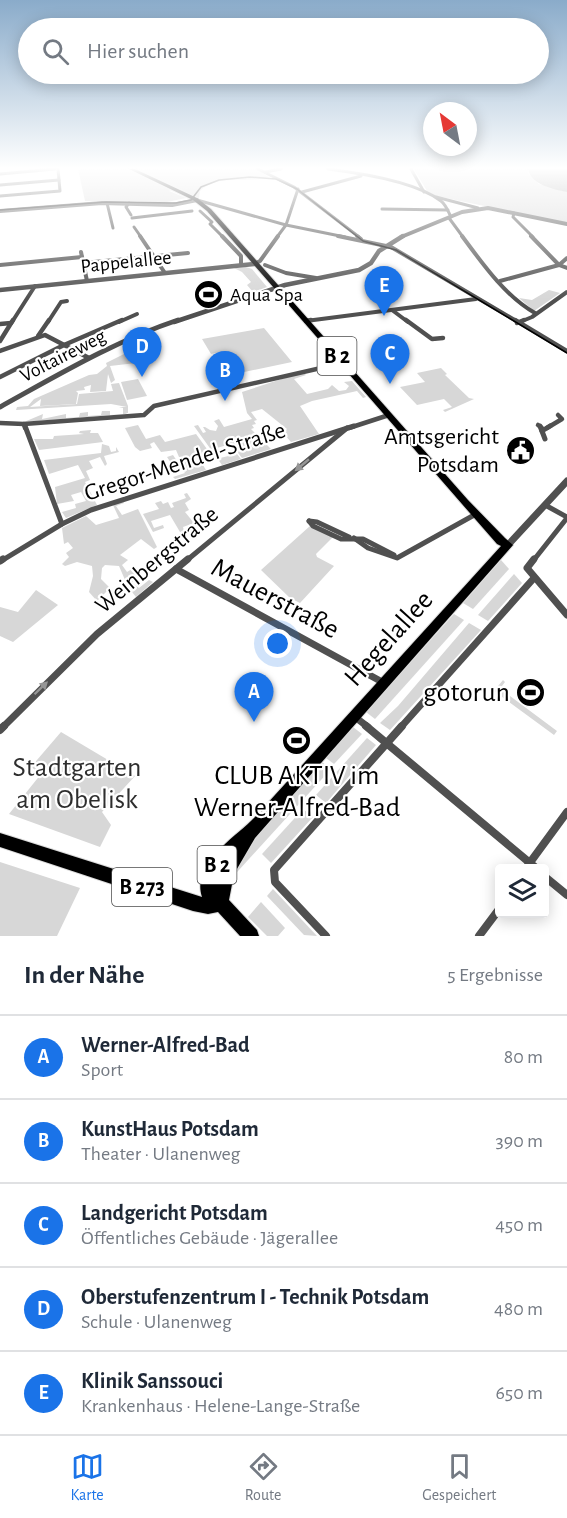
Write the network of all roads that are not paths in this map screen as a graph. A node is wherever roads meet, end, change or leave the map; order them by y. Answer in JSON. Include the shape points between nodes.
{"nodes":[{"id":1,"x":109,"y":213,"type":"edge"},
{"id":2,"x":130,"y":213,"type":"edge"},
{"id":3,"x":176,"y":213,"type":"edge"},
{"id":4,"x":202,"y":213,"type":"edge"},
{"id":5,"x":211,"y":213,"type":"edge"},
{"id":6,"x":242,"y":213,"type":"edge"},
{"id":7,"x":289,"y":213,"type":"edge"},
{"id":8,"x":329,"y":213,"type":"edge"},
{"id":9,"x":449,"y":213,"type":"edge"},
{"id":10,"x":463,"y":213,"type":"edge"},
{"id":11,"x":514,"y":213,"type":"joint"},
{"id":12,"x":450,"y":217,"type":"junction"},
{"id":13,"x":567,"y":224,"type":"edge"},
{"id":14,"x":286,"y":225,"type":"junction"},
{"id":15,"x":134,"y":227,"type":"dead end"},
{"id":16,"x":113,"y":228,"type":"dead end"},
{"id":17,"x":365,"y":241,"type":"junction"},
{"id":18,"x":387,"y":246,"type":"junction"},
{"id":19,"x":188,"y":253,"type":"dead end"},
{"id":20,"x":154,"y":257,"type":"junction"},
{"id":21,"x":567,"y":258,"type":"edge"},
{"id":22,"x":83,"y":263,"type":"junction"},
{"id":23,"x":254,"y":264,"type":"junction"},
{"id":24,"x":0,"y":265,"type":"edge"},
{"id":25,"x":241,"y":265,"type":"junction"},
{"id":26,"x":265,"y":265,"type":"dead end"},
{"id":27,"x":558,"y":265,"type":"junction"},
{"id":28,"x":567,"y":268,"type":"edge"},
{"id":29,"x":165,"y":273,"type":"junction"},
{"id":30,"x":316,"y":278,"type":"junction"},
{"id":31,"x":87,"y":281,"type":"junction"},
{"id":32,"x":500,"y":281,"type":"junction"},
{"id":33,"x":35,"y":286,"type":"junction"},
{"id":34,"x":277,"y":288,"type":"junction"},
{"id":35,"x":0,"y":290,"type":"edge"},
{"id":36,"x":567,"y":292,"type":"edge"},
{"id":37,"x":476,"y":299,"type":"junction"},
{"id":38,"x":67,"y":301,"type":"dead end"},
{"id":39,"x":392,"y":310,"type":"junction"},
{"id":40,"x":535,"y":313,"type":"junction"},
{"id":41,"x":137,"y":314,"type":"dead end"},
{"id":42,"x":306,"y":321,"type":"junction"},
{"id":43,"x":11,"y":322,"type":"junction"},
{"id":44,"x":517,"y":323,"type":"junction"},
{"id":45,"x":0,"y":324,"type":"edge"},
{"id":46,"x":38,"y":336,"type":"junction"},
{"id":47,"x":443,"y":338,"type":"dead end"},
{"id":48,"x":0,"y":341,"type":"edge"},
{"id":49,"x":64,"y":345,"type":"junction"},
{"id":50,"x":0,"y":351,"type":"edge"},
{"id":51,"x":567,"y":353,"type":"edge"},
{"id":52,"x":88,"y":358,"type":"junction"},
{"id":53,"x":343,"y":363,"type":"junction"},
{"id":54,"x":0,"y":376,"type":"edge"},
{"id":55,"x":0,"y":407,"type":"edge"},
{"id":56,"x":389,"y":415,"type":"junction"},
{"id":57,"x":558,"y":415,"type":"dead end"},
{"id":58,"x":0,"y":423,"type":"edge"},
{"id":59,"x":24,"y":424,"type":"junction"},
{"id":60,"x":538,"y":425,"type":"dead end"},
{"id":61,"x":347,"y":428,"type":"junction"},
{"id":62,"x":542,"y":431,"type":"junction"},
{"id":63,"x":545,"y":439,"type":"dead end"},
{"id":64,"x":567,"y":481,"type":"edge"},
{"id":65,"x":545,"y":505,"type":"junction"},
{"id":66,"x":476,"y":514,"type":"junction"},
{"id":67,"x":567,"y":517,"type":"edge"},
{"id":68,"x":62,"y":524,"type":"junction"},
{"id":69,"x":351,"y":537,"type":"junction"},
{"id":70,"x":508,"y":545,"type":"junction"},
{"id":71,"x":397,"y":558,"type":"joint"},
{"id":72,"x":0,"y":561,"type":"edge"},
{"id":73,"x":176,"y":569,"type":"junction"},
{"id":74,"x":534,"y":578,"type":"junction"},
{"id":75,"x":567,"y":615,"type":"edge"},
{"id":76,"x":384,"y":683,"type":"junction"},
{"id":77,"x":354,"y":716,"type":"junction"},
{"id":78,"x":0,"y":730,"type":"edge"},
{"id":79,"x":388,"y":742,"type":"junction"},
{"id":80,"x":567,"y":812,"type":"edge"},
{"id":81,"x":0,"y":840,"type":"edge"},
{"id":82,"x":527,"y":864,"type":"edge"},
{"id":83,"x":532,"y":864,"type":"edge"},
{"id":84,"x":549,"y":880,"type":"edge"},
{"id":85,"x":567,"y":896,"type":"edge"},
{"id":86,"x":220,"y":903,"type":"junction"},
{"id":87,"x":495,"y":915,"type":"edge"},
{"id":88,"x":252,"y":936,"type":"edge"},
{"id":89,"x":326,"y":936,"type":"edge"},
{"id":90,"x":479,"y":936,"type":"edge"}],
"edges":[{"from":1,"to":16,"type":"street"},
{"from":2,"to":3,"type":"street"},
{"from":4,"to":25,"type":"street","via":[[241,256]]},
{"from":5,"to":23,"type":"main road","number":"B 2"},
{"from":6,"to":14,"type":"street"},
{"from":7,"to":14,"type":"street"},
{"from":8,"to":17,"type":"street"},
{"from":9,"to":12,"type":"street"},
{"from":10,"to":12,"type":"street","name":"Voltaireweg"},
{"from":11,"to":13,"type":"street"},
{"from":11,"to":27,"type":"street"},
{"from":12,"to":18,"type":"street","name":"Voltaireweg"},
{"from":12,"to":32,"type":"street"},
{"from":14,"to":17,"type":"street"},
{"from":14,"to":23,"type":"street"},
{"from":15,"to":20,"type":"street"},
{"from":17,"to":18,"type":"street"},
{"from":18,"to":30,"type":"street","name":"Voltaireweg","via":[[359,270]]},
{"from":18,"to":37,"type":"street"},
{"from":19,"to":20,"type":"street"},
{"from":20,"to":22,"type":"street"},
{"from":20,"to":29,"type":"street"},
{"from":21,"to":27,"type":"street"},
{"from":22,"to":24,"type":"street","via":[[81,254]]},
{"from":22,"to":31,"type":"street"},
{"from":23,"to":25,"type":"street","name":"Pappelallee"},
{"from":23,"to":34,"type":"main road","number":"B 2"},
{"from":25,"to":29,"type":"street","name":"Pappelallee"},
{"from":26,"to":30,"type":"street"},
{"from":27,"to":28,"type":"street"},
{"from":27,"to":32,"type":"street"},
{"from":29,"to":31,"type":"street","name":"Pappelallee"},
{"from":30,"to":34,"type":"street","name":"Voltaireweg"},
{"from":31,"to":33,"type":"street","name":"Pappelallee"},
{"from":32,"to":40,"type":"street","via":[[527,311]]},
{"from":33,"to":35,"type":"street","name":"Pappelallee"},
{"from":33,"to":43,"type":"street"},
{"from":34,"to":42,"type":"main road","number":"B 2"},
{"from":34,"to":52,"type":"street","name":"Voltaireweg","via":[[146,331]]},
{"from":36,"to":40,"type":"street"},
{"from":37,"to":39,"type":"street"},
{"from":37,"to":44,"type":"street"},
{"from":38,"to":46,"type":"street","via":[[61,302]]},
{"from":39,"to":42,"type":"street"},
{"from":39,"to":47,"type":"street","via":[[432,339]]},
{"from":40,"to":44,"type":"street"},
{"from":41,"to":49,"type":"street"},
{"from":42,"to":53,"type":"main road","number":"B 2"},
{"from":43,"to":45,"type":"street"},
{"from":43,"to":48,"type":"street"},
{"from":44,"to":51,"type":"street"},
{"from":46,"to":49,"type":"street","via":[[45,335]]},
{"from":46,"to":50,"type":"street","via":[[9,351]]},
{"from":49,"to":52,"type":"street"},
{"from":49,"to":54,"type":"street"},
{"from":52,"to":55,"type":"street","name":"Voltaireweg"},
{"from":53,"to":56,"type":"main road","number":"B 2"},
{"from":53,"to":59,"type":"street","via":[[154,406],[144,415]]},
{"from":56,"to":61,"type":"street","name":"Gregor-Mendel-Straße"},
{"from":56,"to":66,"type":"main road","number":"B 2"},
{"from":57,"to":62,"type":"street","via":[[562,419]]},
{"from":58,"to":59,"type":"street"},
{"from":59,"to":68,"type":"street"},
{"from":60,"to":62,"type":"street"},
{"from":61,"to":68,"type":"street","name":"Gregor-Mendel-Straße","via":[[119,500]]},
{"from":61,"to":73,"type":"street","name":"Weinbergstraße","one_way":true},
{"from":62,"to":63,"type":"street"},
{"from":64,"to":65,"type":"street","name":"Hegelallee"},
{"from":65,"to":67,"type":"street"},
{"from":65,"to":70,"type":"street","name":"Hegelallee"},
{"from":66,"to":70,"type":"main road","number":"B 2"},
{"from":66,"to":71,"type":"street"},
{"from":67,"to":74,"type":"street","via":[[526,568]]},
{"from":68,"to":72,"type":"street","name":"Gregor-Mendel-Straße"},
{"from":69,"to":69,"type":"street","via":[[317,522],[309,521],[341,539]]},
{"from":69,"to":71,"type":"street"},
{"from":70,"to":76,"type":"main road","name":"Hegelallee","number":"B 2"},
{"from":73,"to":76,"type":"street","name":"Mauerstraße"},
{"from":78,"to":73,"type":"street","name":"Weinbergstraße","one_way":true,"via":[[98,634]]},
{"from":74,"to":75,"type":"street"},
{"from":74,"to":79,"type":"street"},
{"from":76,"to":77,"type":"main road","name":"Hegelallee","number":"B 2"},
{"from":77,"to":79,"type":"street"},
{"from":77,"to":86,"type":"main road","name":"Hegelallee","number":"B 2","via":[[251,832],[227,872]]},
{"from":79,"to":82,"type":"street"},
{"from":79,"to":89,"type":"street","via":[[274,870],[275,882]]},
{"from":80,"to":83,"type":"street"},
{"from":81,"to":86,"type":"main road","number":"B 273","via":[[192,903]]},
{"from":84,"to":85,"type":"street"},
{"from":86,"to":88,"type":"main road","number":"B 2"},
{"from":87,"to":90,"type":"street"}]}
